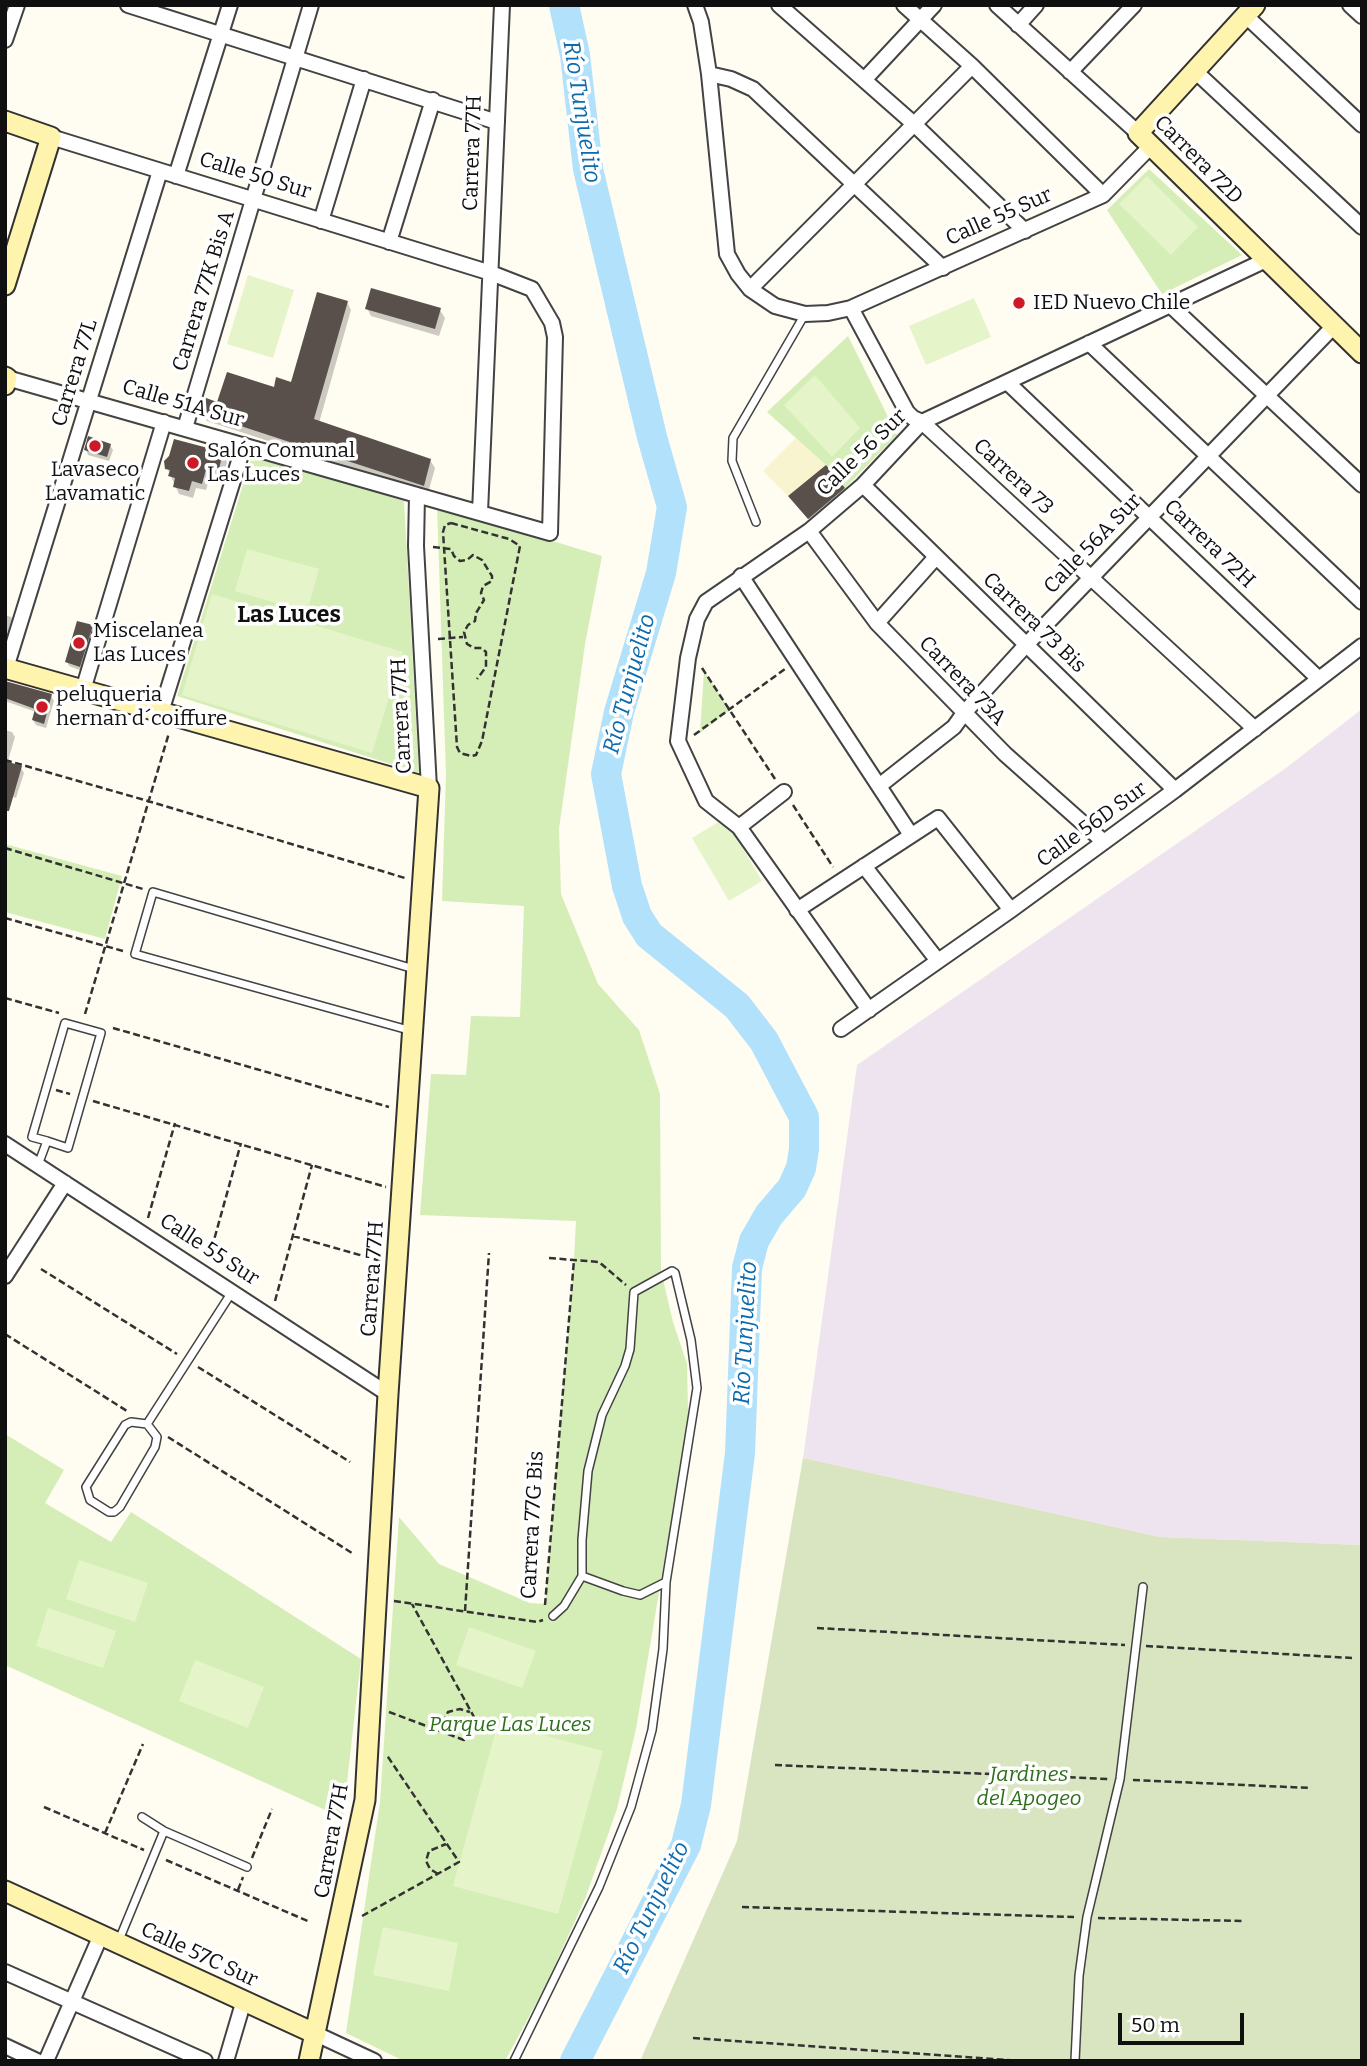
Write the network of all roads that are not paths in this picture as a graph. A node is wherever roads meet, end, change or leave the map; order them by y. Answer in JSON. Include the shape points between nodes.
{"nodes":[{"id":1,"x":17,"y":5,"type":"edge"},
{"id":2,"x":128,"y":5,"type":"edge"},
{"id":3,"x":230,"y":5,"type":"edge"},
{"id":4,"x":311,"y":5,"type":"edge"},
{"id":5,"x":502,"y":5,"type":"edge"},
{"id":6,"x":695,"y":5,"type":"edge"},
{"id":7,"x":779,"y":5,"type":"edge"},
{"id":8,"x":904,"y":5,"type":"edge"},
{"id":9,"x":934,"y":5,"type":"edge"},
{"id":10,"x":997,"y":5,"type":"edge"},
{"id":11,"x":1036,"y":5,"type":"edge"},
{"id":12,"x":1134,"y":5,"type":"edge"},
{"id":13,"x":1350,"y":5,"type":"edge"},
{"id":14,"x":149,"y":8,"type":"edge"},
{"id":15,"x":1251,"y":10,"type":"edge"},
{"id":16,"x":1362,"y":15,"type":"edge"},
{"id":17,"x":920,"y":20,"type":"junction"},
{"id":18,"x":1018,"y":25,"type":"junction"},
{"id":19,"x":221,"y":34,"type":"junction"},
{"id":20,"x":5,"y":40,"type":"edge"},
{"id":21,"x":296,"y":58,"type":"junction"},
{"id":22,"x":972,"y":66,"type":"junction"},
{"id":23,"x":1195,"y":71,"type":"junction"},
{"id":24,"x":1070,"y":72,"type":"junction"},
{"id":25,"x":709,"y":74,"type":"junction"},
{"id":26,"x":364,"y":79,"type":"junction"},
{"id":27,"x":864,"y":80,"type":"junction"},
{"id":28,"x":433,"y":100,"type":"junction"},
{"id":29,"x":5,"y":121,"type":"edge"},
{"id":30,"x":497,"y":122,"type":"junction"},
{"id":31,"x":914,"y":124,"type":"junction"},
{"id":32,"x":1362,"y":125,"type":"edge"},
{"id":33,"x":51,"y":137,"type":"junction"},
{"id":34,"x":1144,"y":140,"type":"junction"},
{"id":35,"x":160,"y":171,"type":"junction"},
{"id":36,"x":176,"y":176,"type":"junction"},
{"id":37,"x":854,"y":184,"type":"junction"},
{"id":38,"x":1103,"y":195,"type":"junction"},
{"id":39,"x":254,"y":200,"type":"junction"},
{"id":40,"x":321,"y":221,"type":"junction"},
{"id":41,"x":1362,"y":227,"type":"edge"},
{"id":42,"x":1025,"y":231,"type":"junction"},
{"id":43,"x":389,"y":242,"type":"junction"},
{"id":44,"x":1266,"y":260,"type":"junction"},
{"id":45,"x":943,"y":268,"type":"junction"},
{"id":46,"x":491,"y":273,"type":"junction"},
{"id":47,"x":5,"y":285,"type":"edge"},
{"id":48,"x":750,"y":289,"type":"junction"},
{"id":49,"x":1170,"y":305,"type":"junction"},
{"id":50,"x":851,"y":307,"type":"junction"},
{"id":51,"x":805,"y":314,"type":"junction"},
{"id":52,"x":1334,"y":326,"type":"junction"},
{"id":53,"x":1089,"y":343,"type":"junction"},
{"id":54,"x":1359,"y":344,"type":"edge"},
{"id":55,"x":6,"y":380,"type":"edge"},
{"id":56,"x":1007,"y":382,"type":"junction"},
{"id":57,"x":1266,"y":395,"type":"junction"},
{"id":58,"x":89,"y":401,"type":"junction"},
{"id":59,"x":164,"y":422,"type":"junction"},
{"id":60,"x":922,"y":422,"type":"junction"},
{"id":61,"x":186,"y":428,"type":"junction"},
{"id":62,"x":244,"y":445,"type":"junction"},
{"id":63,"x":1208,"y":455,"type":"junction"},
{"id":64,"x":863,"y":485,"type":"junction"},
{"id":65,"x":1362,"y":485,"type":"edge"},
{"id":66,"x":417,"y":495,"type":"junction"},
{"id":67,"x":481,"y":512,"type":"junction"},
{"id":68,"x":1149,"y":516,"type":"junction"},
{"id":69,"x":756,"y":522,"type":"dead end"},
{"id":70,"x":809,"y":531,"type":"junction"},
{"id":71,"x":936,"y":557,"type":"junction"},
{"id":72,"x":741,"y":576,"type":"junction"},
{"id":73,"x":1091,"y":577,"type":"junction"},
{"id":74,"x":1362,"y":601,"type":"edge"},
{"id":75,"x":877,"y":623,"type":"junction"},
{"id":76,"x":1026,"y":645,"type":"junction"},
{"id":77,"x":1362,"y":646,"type":"edge"},
{"id":78,"x":6,"y":668,"type":"edge"},
{"id":79,"x":1320,"y":679,"type":"junction"},
{"id":80,"x":83,"y":690,"type":"junction"},
{"id":81,"x":964,"y":713,"type":"junction"},
{"id":82,"x":168,"y":714,"type":"junction"},
{"id":83,"x":1255,"y":729,"type":"junction"},
{"id":84,"x":879,"y":786,"type":"junction"},
{"id":85,"x":429,"y":788,"type":"junction"},
{"id":86,"x":1175,"y":790,"type":"junction"},
{"id":87,"x":784,"y":792,"type":"road end"},
{"id":88,"x":739,"y":827,"type":"junction"},
{"id":89,"x":911,"y":835,"type":"junction"},
{"id":90,"x":1104,"y":842,"type":"junction"},
{"id":91,"x":864,"y":866,"type":"junction"},
{"id":92,"x":797,"y":910,"type":"junction"},
{"id":93,"x":1011,"y":910,"type":"junction"},
{"id":94,"x":938,"y":961,"type":"junction"},
{"id":95,"x":417,"y":970,"type":"junction"},
{"id":96,"x":869,"y":1010,"type":"junction"},
{"id":97,"x":841,"y":1029,"type":"dead end"},
{"id":98,"x":413,"y":1031,"type":"junction"},
{"id":99,"x":47,"y":1141,"type":"junction"},
{"id":100,"x":5,"y":1144,"type":"edge"},
{"id":101,"x":38,"y":1166,"type":"junction"},
{"id":102,"x":65,"y":1183,"type":"junction"},
{"id":103,"x":5,"y":1276,"type":"edge"},
{"id":104,"x":232,"y":1292,"type":"junction"},
{"id":105,"x":388,"y":1394,"type":"junction"},
{"id":106,"x":147,"y":1424,"type":"junction"},
{"id":107,"x":582,"y":1576,"type":"junction"},
{"id":108,"x":666,"y":1582,"type":"junction"},
{"id":109,"x":1143,"y":1587,"type":"dead end"},
{"id":110,"x":553,"y":1616,"type":"road end"},
{"id":111,"x":142,"y":1816,"type":"dead end"},
{"id":112,"x":164,"y":1831,"type":"junction"},
{"id":113,"x":247,"y":1867,"type":"road end"},
{"id":114,"x":5,"y":1891,"type":"edge"},
{"id":115,"x":109,"y":1939,"type":"junction"},
{"id":116,"x":5,"y":1972,"type":"edge"},
{"id":117,"x":244,"y":2000,"type":"junction"},
{"id":118,"x":72,"y":2002,"type":"junction"},
{"id":119,"x":316,"y":2034,"type":"junction"},
{"id":120,"x":5,"y":2046,"type":"edge"},
{"id":121,"x":37,"y":2061,"type":"edge"},
{"id":122,"x":46,"y":2061,"type":"edge"},
{"id":123,"x":205,"y":2061,"type":"edge"},
{"id":124,"x":226,"y":2061,"type":"edge"},
{"id":125,"x":309,"y":2061,"type":"edge"},
{"id":126,"x":374,"y":2061,"type":"edge"},
{"id":127,"x":513,"y":2061,"type":"edge"},
{"id":128,"x":1075,"y":2061,"type":"edge"}],
"edges":[{"from":1,"to":20,"type":"street"},
{"from":2,"to":14,"type":"street"},
{"from":3,"to":19,"type":"street"},
{"from":4,"to":21,"type":"street","name":"Carrera 77K Bis A"},
{"from":5,"to":30,"type":"street","name":"Carrera 77H"},
{"from":6,"to":25,"type":"street"},
{"from":7,"to":27,"type":"street"},
{"from":8,"to":17,"type":"street"},
{"from":9,"to":17,"type":"street"},
{"from":10,"to":18,"type":"street","name":"Carrera 72D"},
{"from":11,"to":18,"type":"street"},
{"from":12,"to":24,"type":"street"},
{"from":13,"to":16,"type":"street"},
{"from":14,"to":19,"type":"street"},
{"from":15,"to":23,"type":"street","name":"Calle 55 Sur"},
{"from":15,"to":32,"type":"street"},
{"from":17,"to":22,"type":"street"},
{"from":17,"to":27,"type":"street"},
{"from":18,"to":24,"type":"street","name":"Carrera 72D"},
{"from":19,"to":21,"type":"street"},
{"from":19,"to":36,"type":"street"},
{"from":21,"to":26,"type":"street"},
{"from":21,"to":39,"type":"street","name":"Carrera 77K Bis A"},
{"from":22,"to":31,"type":"street"},
{"from":22,"to":38,"type":"street"},
{"from":23,"to":34,"type":"street","name":"Calle 55 Sur"},
{"from":23,"to":41,"type":"street"},
{"from":24,"to":34,"type":"street","name":"Carrera 72D"},
{"from":25,"to":37,"type":"street","via":[[753,89]]},
{"from":25,"to":48,"type":"street","via":[[727,254]]},
{"from":26,"to":28,"type":"street"},
{"from":26,"to":40,"type":"street"},
{"from":27,"to":31,"type":"street"},
{"from":28,"to":30,"type":"street"},
{"from":28,"to":43,"type":"street"},
{"from":29,"to":33,"type":"street","name":"Calle 50 Sur"},
{"from":30,"to":46,"type":"street","name":"Carrera 77H"},
{"from":31,"to":37,"type":"street"},
{"from":31,"to":42,"type":"street"},
{"from":33,"to":35,"type":"street","name":"Calle 50 Sur"},
{"from":33,"to":47,"type":"street"},
{"from":34,"to":38,"type":"street","name":"Calle 55 Sur"},
{"from":34,"to":44,"type":"street","name":"Carrera 72D"},
{"from":35,"to":36,"type":"street","name":"Calle 50 Sur"},
{"from":35,"to":58,"type":"street","name":"Carrera 77L"},
{"from":36,"to":39,"type":"street","name":"Calle 50 Sur"},
{"from":37,"to":45,"type":"street"},
{"from":37,"to":48,"type":"street"},
{"from":38,"to":42,"type":"street","name":"Calle 55 Sur"},
{"from":39,"to":40,"type":"street","name":"Calle 50 Sur"},
{"from":39,"to":61,"type":"street","name":"Carrera 77K Bis A"},
{"from":40,"to":43,"type":"street","name":"Calle 50 Sur"},
{"from":42,"to":45,"type":"street","name":"Calle 55 Sur"},
{"from":43,"to":46,"type":"street","name":"Calle 50 Sur"},
{"from":44,"to":49,"type":"street","name":"Calle 56 Sur"},
{"from":44,"to":52,"type":"street","name":"Carrera 72D"},
{"from":45,"to":50,"type":"street","name":"Calle 55 Sur"},
{"from":46,"to":67,"type":"street","name":"Carrera 77H"},
{"from":46,"to":67,"type":"street","name":"Calle 51A Sur","via":[[532,289],[552,323],[550,533]]},
{"from":48,"to":51,"type":"street","via":[[775,306]]},
{"from":49,"to":53,"type":"street","name":"Calle 56 Sur"},
{"from":49,"to":57,"type":"street"},
{"from":50,"to":51,"type":"street"},
{"from":50,"to":60,"type":"street","name":"Carrera 73","via":[[907,412]]},
{"from":51,"to":69,"type":"lane","via":[[733,438],[732,461]]},
{"from":52,"to":54,"type":"street","name":"Carrera 72D"},
{"from":52,"to":57,"type":"street","name":"Calle 56A Sur"},
{"from":53,"to":56,"type":"street","name":"Calle 56 Sur"},
{"from":53,"to":63,"type":"street"},
{"from":55,"to":58,"type":"street","name":"Calle 51A Sur"},
{"from":56,"to":60,"type":"street","name":"Calle 56 Sur"},
{"from":56,"to":68,"type":"street","name":"Carrera 72H"},
{"from":57,"to":63,"type":"street","name":"Calle 56A Sur"},
{"from":57,"to":65,"type":"street"},
{"from":58,"to":59,"type":"street","name":"Calle 51A Sur"},
{"from":58,"to":78,"type":"street","name":"Carrera 77L"},
{"from":59,"to":61,"type":"street","name":"Calle 51A Sur"},
{"from":59,"to":80,"type":"street"},
{"from":60,"to":64,"type":"street","name":"Calle 56 Sur"},
{"from":60,"to":73,"type":"street","name":"Carrera 73"},
{"from":61,"to":62,"type":"street","name":"Calle 51A Sur"},
{"from":62,"to":66,"type":"street","name":"Calle 51A Sur"},
{"from":62,"to":82,"type":"street"},
{"from":63,"to":68,"type":"street","name":"Calle 56A Sur"},
{"from":63,"to":74,"type":"street"},
{"from":64,"to":70,"type":"street","name":"Calle 56 Sur"},
{"from":64,"to":71,"type":"street","name":"Carrera 73 Bis"},
{"from":66,"to":67,"type":"street","name":"Calle 51A Sur"},
{"from":66,"to":85,"type":"street","name":"Carrera 77H"},
{"from":68,"to":73,"type":"street","name":"Calle 56A Sur"},
{"from":68,"to":79,"type":"street","name":"Carrera 72H"},
{"from":70,"to":72,"type":"street","name":"Calle 56 Sur"},
{"from":70,"to":75,"type":"street","name":"Carrera 73A"},
{"from":71,"to":75,"type":"street"},
{"from":71,"to":76,"type":"street","name":"Carrera 73 Bis"},
{"from":72,"to":84,"type":"street"},
{"from":72,"to":88,"type":"street","name":"Calle 56 Sur","via":[[706,602],[698,619],[688,658],[678,741],[706,801]]},
{"from":73,"to":76,"type":"street","name":"Calle 56A Sur"},
{"from":73,"to":83,"type":"street","name":"Carrera 73"},
{"from":75,"to":81,"type":"street","name":"Carrera 73A"},
{"from":76,"to":81,"type":"street","name":"Calle 56A Sur"},
{"from":76,"to":86,"type":"street","name":"Carrera 73 Bis"},
{"from":77,"to":79,"type":"street","name":"Calle 56D Sur"},
{"from":78,"to":80,"type":"street"},
{"from":79,"to":83,"type":"street","name":"Calle 56D Sur"},
{"from":80,"to":82,"type":"street"},
{"from":81,"to":84,"type":"street","name":"Calle 56A Sur","via":[[954,727]]},
{"from":81,"to":90,"type":"street","name":"Carrera 73A"},
{"from":82,"to":85,"type":"street"},
{"from":83,"to":86,"type":"street","name":"Calle 56D Sur"},
{"from":84,"to":89,"type":"street"},
{"from":85,"to":95,"type":"street","name":"Carrera 77H"},
{"from":86,"to":90,"type":"street","name":"Calle 56D Sur"},
{"from":87,"to":88,"type":"street"},
{"from":88,"to":92,"type":"street"},
{"from":89,"to":91,"type":"street"},
{"from":89,"to":93,"type":"street","via":[[938,818]]},
{"from":90,"to":93,"type":"street","name":"Calle 56D Sur"},
{"from":91,"to":92,"type":"street"},
{"from":91,"to":94,"type":"street"},
{"from":92,"to":96,"type":"street"},
{"from":93,"to":94,"type":"street","name":"Calle 56D Sur"},
{"from":94,"to":96,"type":"street","name":"Calle 56D Sur"},
{"from":95,"to":98,"type":"street","name":"Carrera 77H"},
{"from":95,"to":98,"type":"lane","via":[[153,892],[135,954]]},
{"from":96,"to":97,"type":"street","name":"Calle 56D Sur"},
{"from":98,"to":105,"type":"street","name":"Carrera 77H"},
{"from":99,"to":99,"type":"lane","via":[[32,1137],[46,1087],[65,1023],[82,1023],[101,1033],[68,1148]]},
{"from":99,"to":101,"type":"lane"},
{"from":100,"to":101,"type":"street","name":"Calle 55 Sur"},
{"from":101,"to":102,"type":"street","name":"Calle 55 Sur"},
{"from":102,"to":103,"type":"street"},
{"from":102,"to":104,"type":"street","name":"Calle 55 Sur"},
{"from":104,"to":105,"type":"street","name":"Calle 55 Sur"},
{"from":104,"to":106,"type":"lane"},
{"from":105,"to":119,"type":"street","name":"Carrera 77H","via":[[365,1800]]},
{"from":106,"to":106,"type":"lane","via":[[125,1425],[86,1487],[90,1500],[109,1512],[120,1507],[155,1447],[157,1437]]},
{"from":107,"to":108,"type":"lane","via":[[640,1595]]},
{"from":107,"to":108,"type":"lane","via":[[588,1471],[602,1415],[630,1349],[634,1292],[671,1271],[691,1340],[697,1388]]},
{"from":107,"to":110,"type":"lane","name":"Carrera 77G Bis"},
{"from":108,"to":127,"type":"lane","via":[[652,1730],[631,1807],[599,1887]]},
{"from":109,"to":128,"type":"lane","via":[[1120,1779],[1087,1917]]},
{"from":111,"to":112,"type":"lane"},
{"from":112,"to":113,"type":"lane"},
{"from":112,"to":115,"type":"lane"},
{"from":114,"to":115,"type":"street","name":"Calle 57C Sur"},
{"from":115,"to":117,"type":"street","name":"Calle 57C Sur"},
{"from":115,"to":118,"type":"street"},
{"from":116,"to":118,"type":"street"},
{"from":117,"to":119,"type":"street","name":"Calle 57C Sur"},
{"from":117,"to":124,"type":"street"},
{"from":118,"to":122,"type":"street"},
{"from":118,"to":123,"type":"street"},
{"from":119,"to":125,"type":"street","name":"Carrera 77H"},
{"from":119,"to":126,"type":"street","name":"Calle 57C Sur"},
{"from":120,"to":121,"type":"street"}]}
